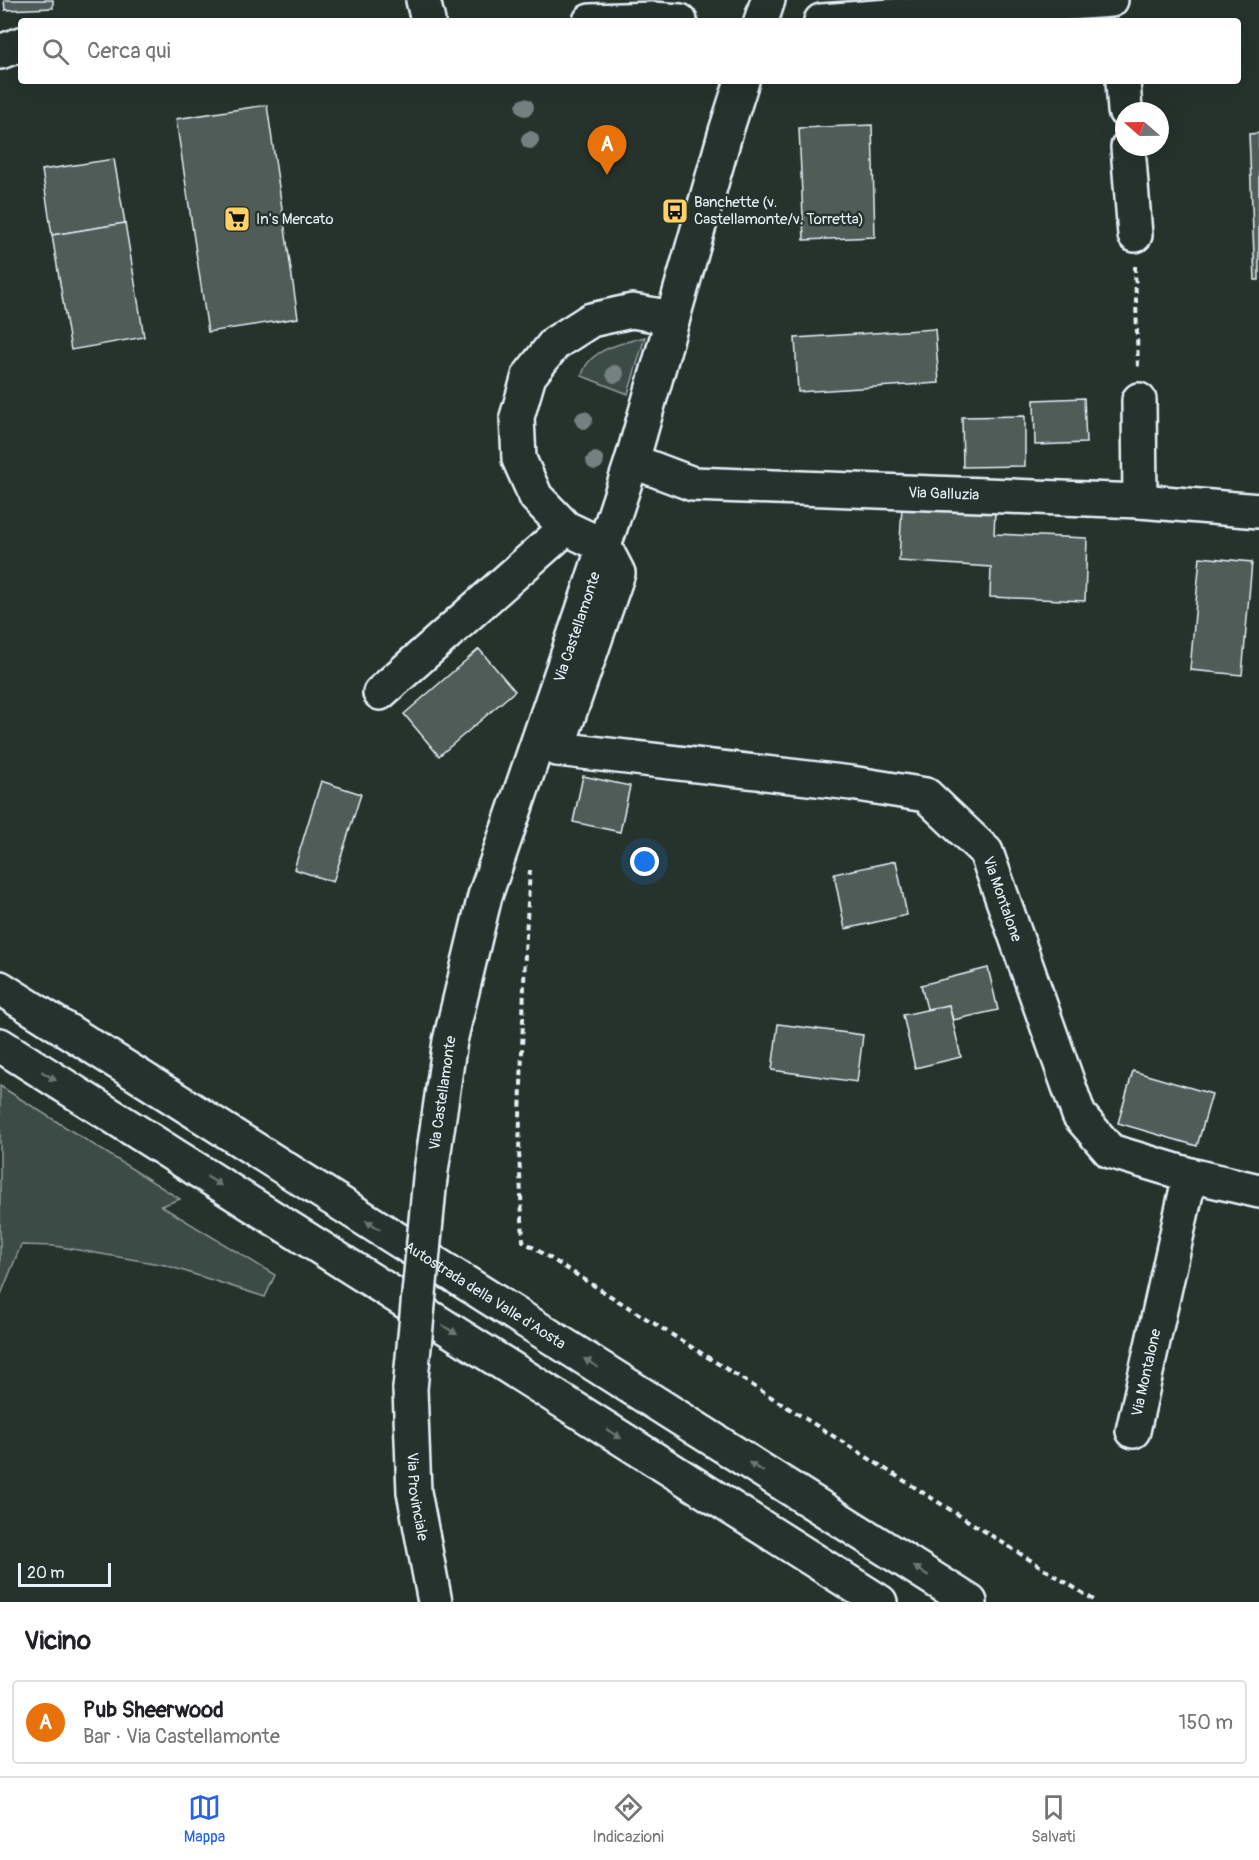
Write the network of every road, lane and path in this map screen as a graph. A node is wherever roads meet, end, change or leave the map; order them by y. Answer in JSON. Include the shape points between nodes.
{"nodes":[{"id":1,"x":423,"y":0,"type":"edge"},
{"id":2,"x":768,"y":0,"type":"edge"},
{"id":3,"x":1112,"y":0,"type":"edge"},
{"id":4,"x":1117,"y":0,"type":"edge"},
{"id":5,"x":835,"y":14,"type":"edge"},
{"id":6,"x":427,"y":18,"type":"edge"},
{"id":7,"x":762,"y":18,"type":"edge"},
{"id":8,"x":1118,"y":18,"type":"edge"},
{"id":9,"x":0,"y":27,"type":"edge"},
{"id":10,"x":18,"y":33,"type":"edge"},
{"id":11,"x":18,"y":45,"type":"edge"},
{"id":12,"x":0,"y":52,"type":"edge"},
{"id":13,"x":741,"y":84,"type":"edge"},
{"id":14,"x":1123,"y":84,"type":"edge"},
{"id":15,"x":1124,"y":102,"type":"edge"},
{"id":16,"x":1129,"y":156,"type":"edge"},
{"id":17,"x":1134,"y":235,"type":"joint"},
{"id":18,"x":674,"y":318,"type":"junction"},
{"id":19,"x":1139,"y":400,"type":"joint"},
{"id":20,"x":632,"y":461,"type":"junction"},
{"id":21,"x":1140,"y":501,"type":"junction"},
{"id":22,"x":1259,"y":511,"type":"edge"},
{"id":23,"x":566,"y":528,"type":"junction"},
{"id":24,"x":604,"y":546,"type":"junction"},
{"id":25,"x":380,"y":693,"type":"dead end"},
{"id":26,"x":531,"y":861,"type":"dead end"},
{"id":27,"x":0,"y":988,"type":"edge"},
{"id":28,"x":0,"y":1045,"type":"edge"},
{"id":29,"x":1190,"y":1175,"type":"junction"},
{"id":30,"x":1259,"y":1191,"type":"edge"},
{"id":31,"x":410,"y":1389,"type":"joint"},
{"id":32,"x":1133,"y":1431,"type":"dead end"},
{"id":33,"x":435,"y":1602,"type":"edge"},
{"id":34,"x":880,"y":1602,"type":"edge"},
{"id":35,"x":970,"y":1602,"type":"edge"},
{"id":36,"x":1097,"y":1602,"type":"edge"}],
"edges":[{"from":1,"to":6,"type":"main road"},
{"from":2,"to":7,"type":"main road"},
{"from":3,"to":5,"type":"main road"},
{"from":4,"to":8,"type":"main road"},
{"from":9,"to":10,"type":"main road"},
{"from":11,"to":12,"type":"main road"},
{"from":13,"to":18,"type":"main road","name":"Via Castellamonte"},
{"from":14,"to":15,"type":"main road"},
{"from":16,"to":17,"type":"main road"},
{"from":17,"to":19,"type":"path"},
{"from":18,"to":20,"type":"main road","name":"Via Castellamonte"},
{"from":18,"to":23,"type":"main road","via":[[632,311],[591,320],[555,343],[529,376],[517,417],[519,459],[536,497]]},
{"from":19,"to":21,"type":"main road"},
{"from":20,"to":21,"type":"main road","name":"Via Galluzia","via":[[693,484]]},
{"from":20,"to":24,"type":"main road","name":"Via Castellamonte"},
{"from":21,"to":22,"type":"main road","name":"Via Galluzia"},
{"from":23,"to":24,"type":"main road"},
{"from":23,"to":25,"type":"main road"},
{"from":24,"to":29,"type":"main road","name":"Via Montalone","via":[[618,573],[558,750],[926,795],[986,852],[1079,1115],[1110,1151]]},
{"from":24,"to":31,"type":"main road","name":"Via Castellamonte","bridge":true,"via":[[484,896],[450,1041],[430,1178]]},
{"from":26,"to":36,"type":"path","via":[[519,1151],[523,1241]]},
{"from":35,"to":27,"type":"main road","name":"Autostrada della Valle d'Aosta","one_way":true},
{"from":28,"to":34,"type":"main road","one_way":true},
{"from":29,"to":30,"type":"main road","name":"Via Montalone"},
{"from":29,"to":32,"type":"main road","name":"Via Montalone"},
{"from":31,"to":33,"type":"main road","name":"Via Provinciale","via":[[414,1492]]}]}
